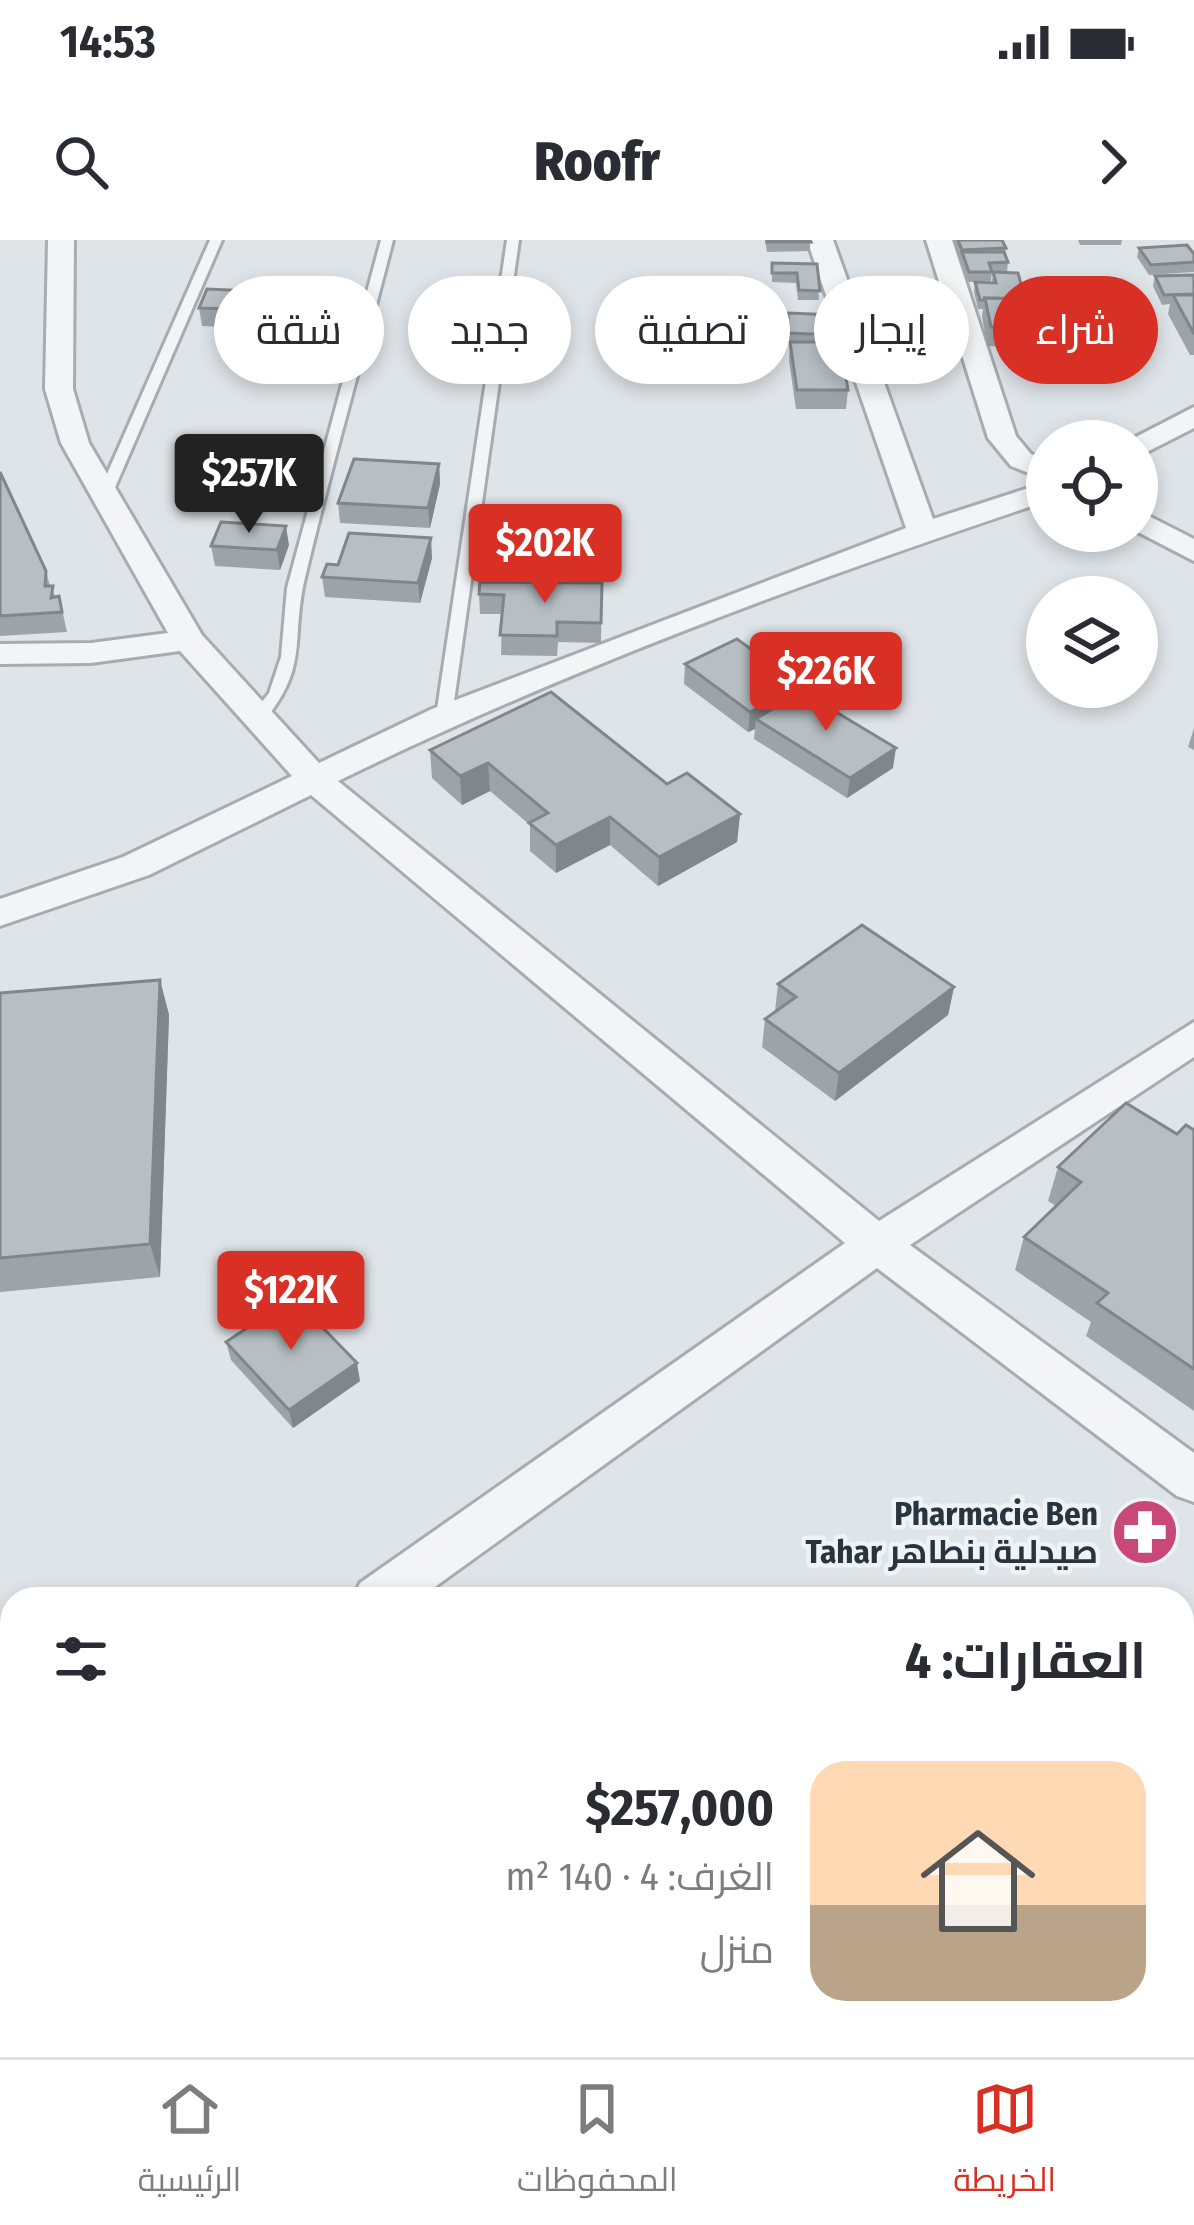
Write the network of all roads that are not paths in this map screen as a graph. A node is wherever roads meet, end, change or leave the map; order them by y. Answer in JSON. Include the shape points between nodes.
{"nodes":[{"id":1,"x":61,"y":240,"type":"edge"},
{"id":2,"x":216,"y":240,"type":"edge"},
{"id":3,"x":387,"y":240,"type":"edge"},
{"id":4,"x":514,"y":240,"type":"edge"},
{"id":5,"x":820,"y":240,"type":"edge"},
{"id":6,"x":939,"y":240,"type":"edge"},
{"id":7,"x":1194,"y":416,"type":"edge"},
{"id":8,"x":1158,"y":436,"type":"edge"},
{"id":9,"x":1026,"y":462,"type":"edge"},
{"id":10,"x":1026,"y":498,"type":"edge"},
{"id":11,"x":103,"y":499,"type":"junction"},
{"id":12,"x":1158,"y":531,"type":"edge"},
{"id":13,"x":923,"y":532,"type":"junction"},
{"id":14,"x":1194,"y":552,"type":"edge"},
{"id":15,"x":188,"y":640,"type":"junction"},
{"id":16,"x":0,"y":654,"type":"edge"},
{"id":17,"x":444,"y":716,"type":"junction"},
{"id":18,"x":258,"y":717,"type":"junction"},
{"id":19,"x":317,"y":782,"type":"junction"},
{"id":20,"x":0,"y":913,"type":"edge"},
{"id":21,"x":1194,"y":1037,"type":"edge"},
{"id":22,"x":877,"y":1244,"type":"junction"},
{"id":23,"x":1194,"y":1481,"type":"edge"},
{"id":24,"x":395,"y":1587,"type":"edge"}],
"edges":[{"from":1,"to":11,"type":"street","via":[[58,389]]},
{"from":2,"to":11,"type":"lane"},
{"from":3,"to":18,"type":"lane","via":[[295,588],[289,657],[278,694]]},
{"from":4,"to":17,"type":"lane"},
{"from":5,"to":13,"type":"street"},
{"from":6,"to":9,"type":"street","via":[[1002,438]]},
{"from":7,"to":8,"type":"street"},
{"from":10,"to":13,"type":"street"},
{"from":11,"to":15,"type":"street"},
{"from":12,"to":14,"type":"street"},
{"from":13,"to":17,"type":"street"},
{"from":15,"to":16,"type":"street"},
{"from":15,"to":18,"type":"street"},
{"from":17,"to":19,"type":"street"},
{"from":18,"to":19,"type":"street"},
{"from":19,"to":20,"type":"street","via":[[136,866]]},
{"from":19,"to":22,"type":"street"},
{"from":21,"to":22,"type":"street"},
{"from":22,"to":23,"type":"street"},
{"from":22,"to":24,"type":"street"}]}
